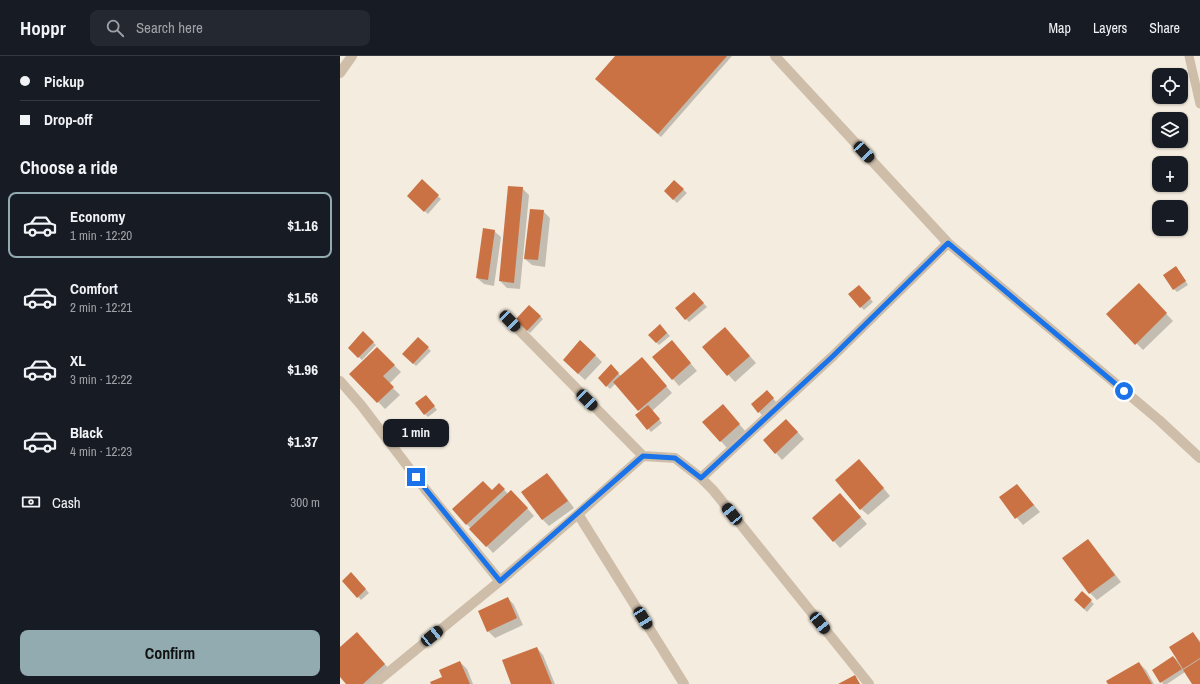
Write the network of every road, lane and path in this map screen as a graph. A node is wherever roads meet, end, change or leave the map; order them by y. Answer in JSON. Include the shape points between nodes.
{"nodes":[{"id":1,"x":352,"y":56,"type":"edge"},
{"id":2,"x":775,"y":56,"type":"edge"},
{"id":3,"x":1189,"y":56,"type":"edge"},
{"id":4,"x":340,"y":73,"type":"edge"},
{"id":5,"x":1200,"y":104,"type":"edge"},
{"id":6,"x":948,"y":243,"type":"junction"},
{"id":7,"x":510,"y":321,"type":"dead end"},
{"id":8,"x":340,"y":381,"type":"edge"},
{"id":9,"x":643,"y":456,"type":"junction"},
{"id":10,"x":1200,"y":458,"type":"edge"},
{"id":11,"x":701,"y":478,"type":"junction"},
{"id":12,"x":578,"y":514,"type":"junction"},
{"id":13,"x":500,"y":581,"type":"junction"},
{"id":14,"x":374,"y":684,"type":"edge"},
{"id":15,"x":684,"y":684,"type":"edge"},
{"id":16,"x":869,"y":684,"type":"edge"}],
"edges":[{"from":1,"to":4,"type":"street"},
{"from":2,"to":6,"type":"street"},
{"from":3,"to":5,"type":"lane"},
{"from":6,"to":10,"type":"street","via":[[1159,420]]},
{"from":6,"to":11,"type":"street","via":[[833,356]]},
{"from":7,"to":9,"type":"street"},
{"from":8,"to":13,"type":"street"},
{"from":9,"to":11,"type":"street","via":[[675,458]]},
{"from":9,"to":12,"type":"street"},
{"from":11,"to":16,"type":"street"},
{"from":12,"to":13,"type":"street"},
{"from":12,"to":15,"type":"street"},
{"from":13,"to":14,"type":"street"}]}
